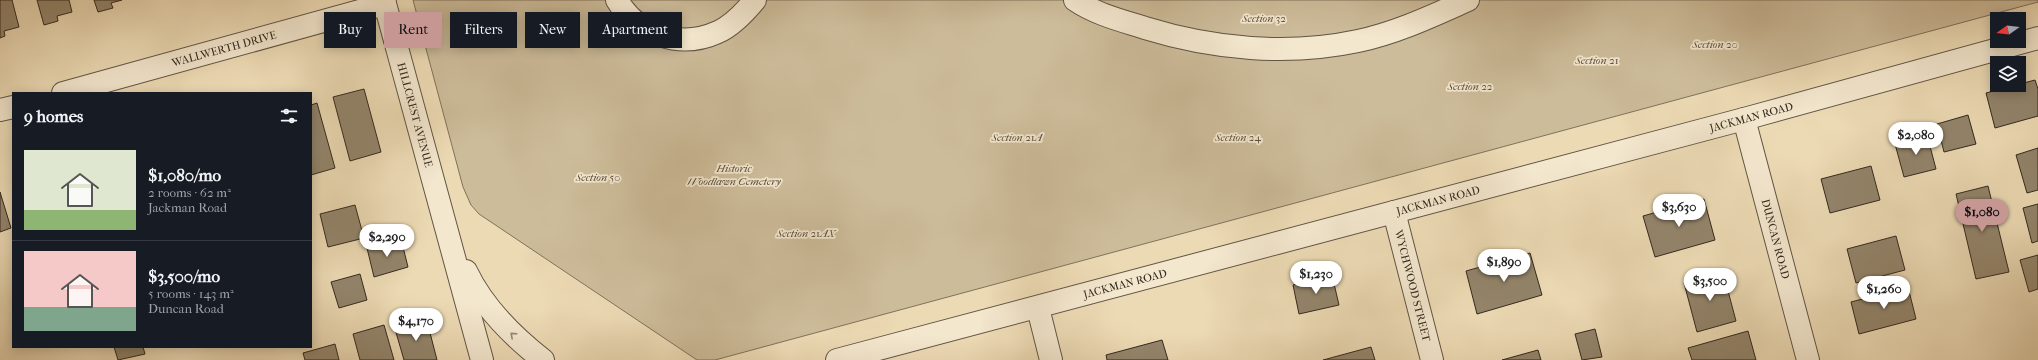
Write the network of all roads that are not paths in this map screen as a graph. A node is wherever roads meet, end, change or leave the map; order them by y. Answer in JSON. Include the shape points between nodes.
{"nodes":[{"id":1,"x":617,"y":0,"type":"edge"},
{"id":2,"x":755,"y":0,"type":"edge"},
{"id":3,"x":1075,"y":0,"type":"edge"},
{"id":4,"x":1468,"y":0,"type":"edge"},
{"id":5,"x":384,"y":2,"type":"edge"},
{"id":6,"x":2038,"y":38,"type":"edge"},
{"id":7,"x":67,"y":92,"type":"edge"},
{"id":8,"x":12,"y":107,"type":"edge"},
{"id":9,"x":0,"y":110,"type":"edge"},
{"id":10,"x":1744,"y":118,"type":"junction"},
{"id":11,"x":1394,"y":212,"type":"junction"},
{"id":12,"x":446,"y":229,"type":"junction"},
{"id":13,"x":1038,"y":308,"type":"junction"},
{"id":14,"x":482,"y":360,"type":"edge"},
{"id":15,"x":543,"y":360,"type":"edge"},
{"id":16,"x":837,"y":360,"type":"edge"},
{"id":17,"x":1051,"y":360,"type":"edge"},
{"id":18,"x":1432,"y":360,"type":"edge"},
{"id":19,"x":1808,"y":360,"type":"edge"}],
"edges":[{"from":1,"to":2,"type":"street","via":[[634,20],[648,31],[686,41],[719,32],[735,21]]},
{"from":3,"to":4,"type":"street","via":[[1112,17],[1204,43],[1284,50],[1358,41],[1416,23]]},
{"from":5,"to":7,"type":"street","name":"WALLWERTH DRIVE"},
{"from":5,"to":12,"type":"street","name":"HILLCREST AVENUE"},
{"from":6,"to":10,"type":"street","name":"JACKMAN ROAD"},
{"from":8,"to":9,"type":"street"},
{"from":10,"to":11,"type":"street","name":"JACKMAN ROAD"},
{"from":10,"to":19,"type":"street","name":"DUNCAN ROAD"},
{"from":11,"to":13,"type":"street","name":"JACKMAN ROAD"},
{"from":11,"to":18,"type":"street","name":"WYCHWOOD STREET"},
{"from":12,"to":14,"type":"street","name":"HILLCREST AVENUE"},
{"from":15,"to":12,"type":"street","name":"HILLCREST AVENUE","one_way":true,"via":[[502,325],[475,290]]},
{"from":13,"to":16,"type":"street","name":"JACKMAN ROAD"},
{"from":13,"to":17,"type":"street"}]}
